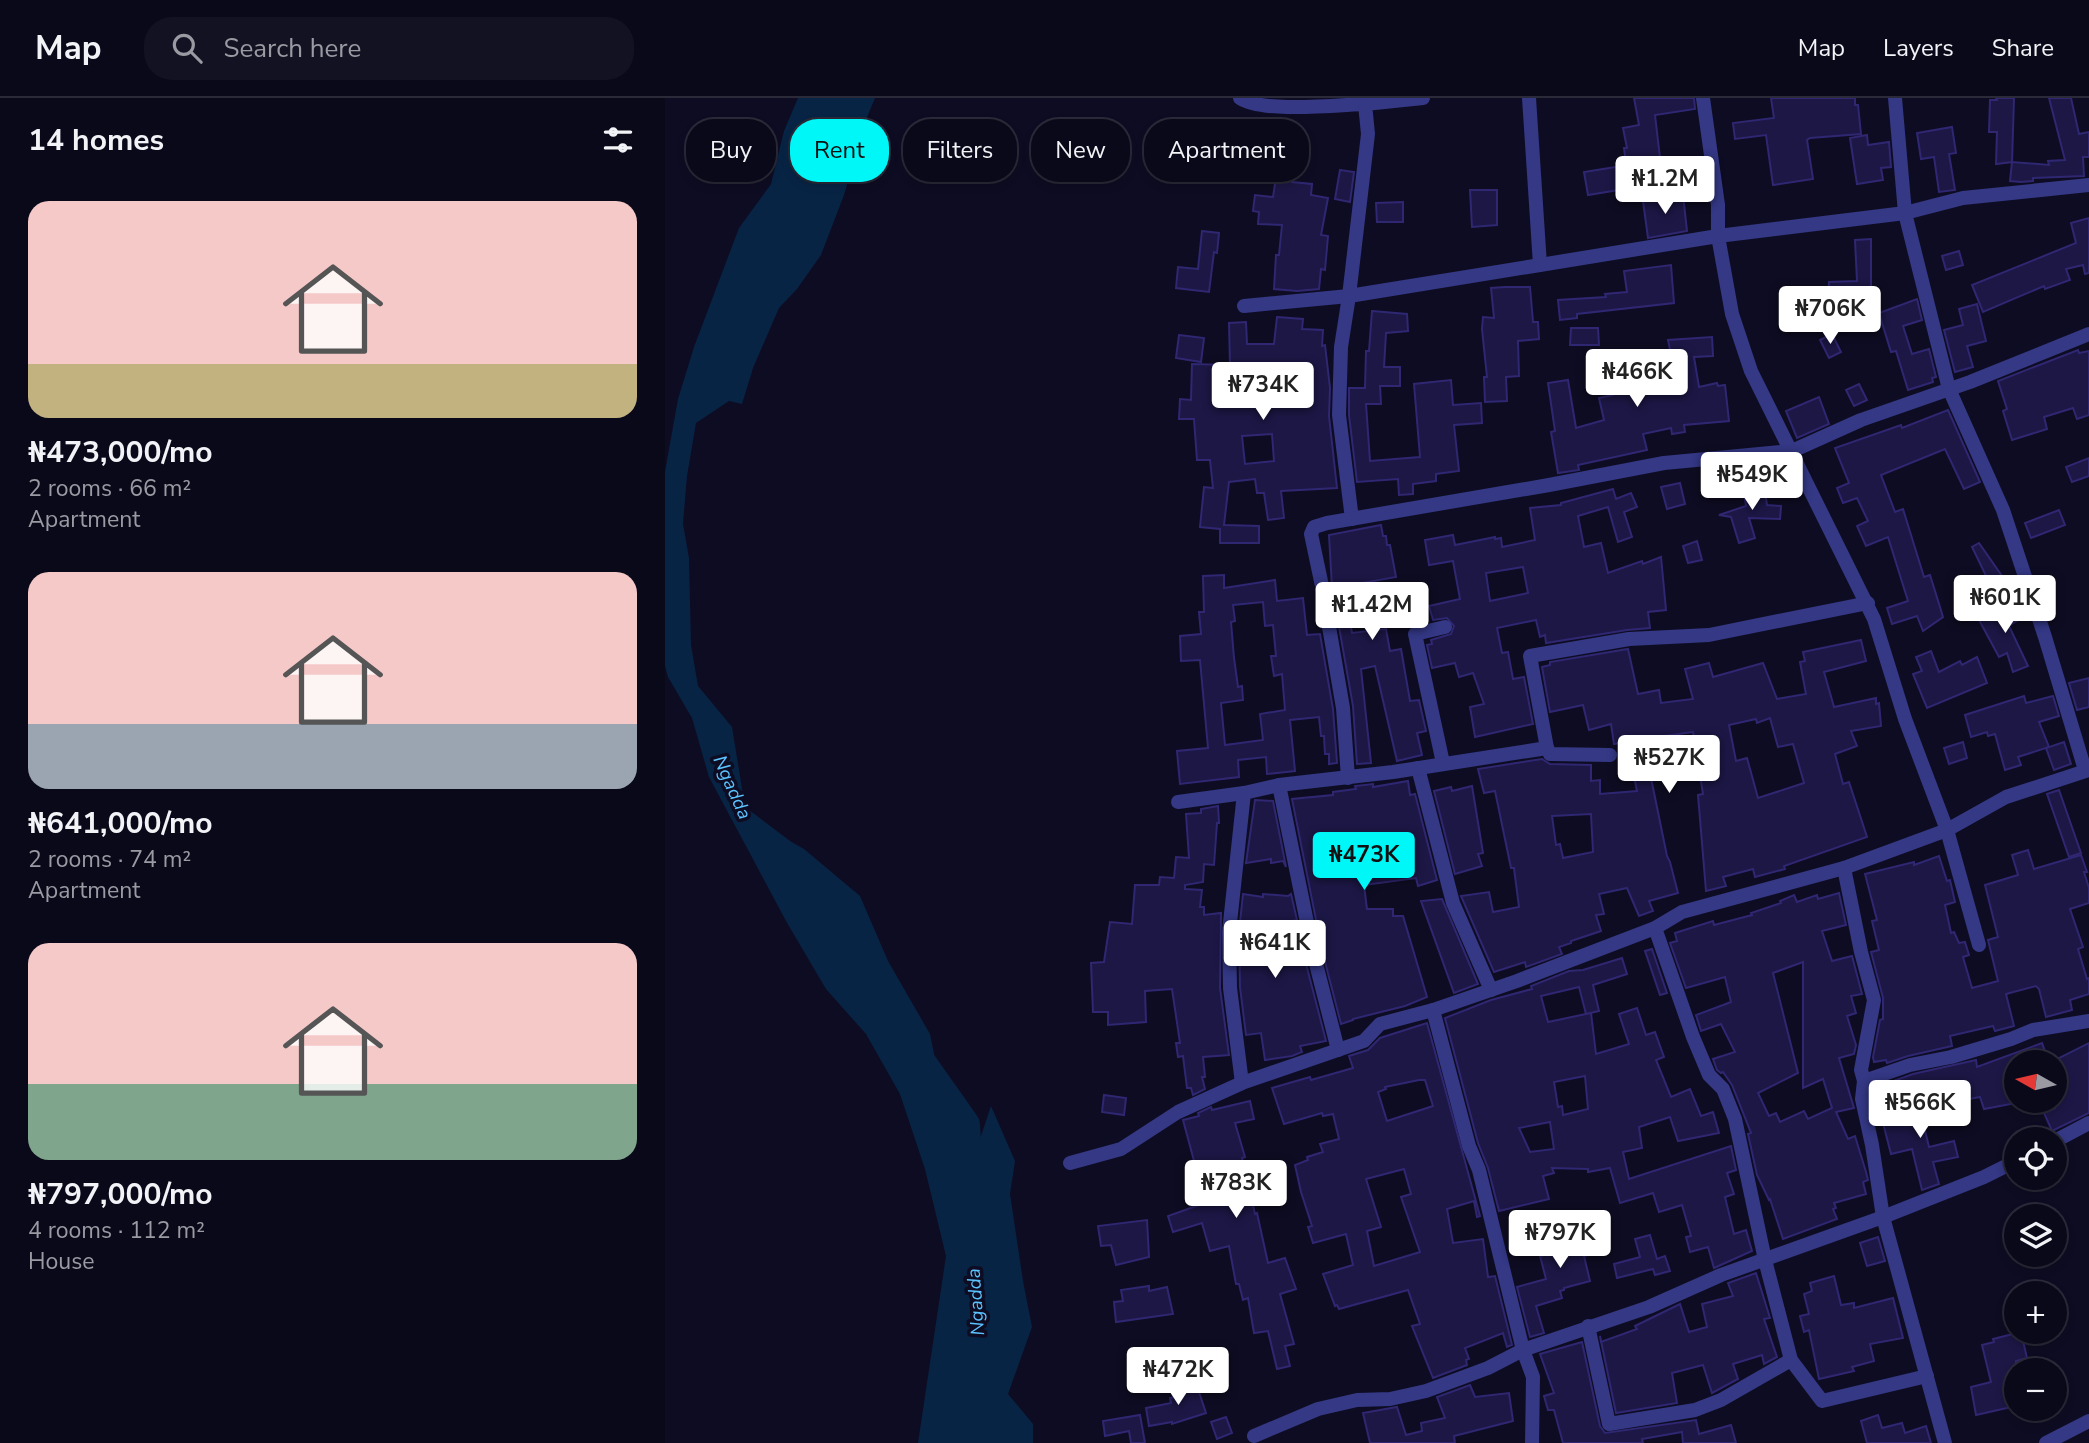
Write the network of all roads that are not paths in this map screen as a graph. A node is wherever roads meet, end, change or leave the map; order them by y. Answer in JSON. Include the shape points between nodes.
{"nodes":[{"id":1,"x":1240,"y":98,"type":"edge"},
{"id":2,"x":1423,"y":98,"type":"edge"},
{"id":3,"x":1529,"y":98,"type":"edge"},
{"id":4,"x":1703,"y":98,"type":"edge"},
{"id":5,"x":1895,"y":98,"type":"edge"},
{"id":6,"x":1365,"y":104,"type":"junction"},
{"id":7,"x":2089,"y":185,"type":"edge"},
{"id":8,"x":1905,"y":213,"type":"junction"},
{"id":9,"x":1719,"y":236,"type":"junction"},
{"id":10,"x":1540,"y":265,"type":"junction"},
{"id":11,"x":1349,"y":296,"type":"junction"},
{"id":12,"x":1244,"y":306,"type":"dead end"},
{"id":13,"x":2089,"y":334,"type":"edge"},
{"id":14,"x":1949,"y":389,"type":"junction"},
{"id":15,"x":1792,"y":451,"type":"junction"},
{"id":16,"x":1352,"y":519,"type":"junction"},
{"id":17,"x":1868,"y":603,"type":"junction"},
{"id":18,"x":1445,"y":627,"type":"dead end"},
{"id":19,"x":1547,"y":748,"type":"junction"},
{"id":20,"x":1610,"y":755,"type":"dead end"},
{"id":21,"x":1443,"y":763,"type":"junction"},
{"id":22,"x":1418,"y":768,"type":"junction"},
{"id":23,"x":2087,"y":770,"type":"edge"},
{"id":24,"x":1348,"y":778,"type":"junction"},
{"id":25,"x":1279,"y":785,"type":"junction"},
{"id":26,"x":1244,"y":793,"type":"junction"},
{"id":27,"x":1178,"y":802,"type":"dead end"},
{"id":28,"x":1947,"y":830,"type":"junction"},
{"id":29,"x":1844,"y":868,"type":"junction"},
{"id":30,"x":1655,"y":928,"type":"junction"},
{"id":31,"x":1979,"y":945,"type":"dead end"},
{"id":32,"x":1491,"y":990,"type":"junction"},
{"id":33,"x":1433,"y":1010,"type":"junction"},
{"id":34,"x":2089,"y":1021,"type":"edge"},
{"id":35,"x":1338,"y":1050,"type":"junction"},
{"id":36,"x":1864,"y":1081,"type":"junction"},
{"id":37,"x":1242,"y":1083,"type":"junction"},
{"id":38,"x":2089,"y":1123,"type":"edge"},
{"id":39,"x":2067,"y":1135,"type":"edge"},
{"id":40,"x":1070,"y":1163,"type":"dead end"},
{"id":41,"x":2004,"y":1167,"type":"edge"},
{"id":42,"x":1883,"y":1217,"type":"junction"},
{"id":43,"x":1765,"y":1260,"type":"junction"},
{"id":44,"x":1588,"y":1326,"type":"junction"},
{"id":45,"x":1523,"y":1350,"type":"junction"},
{"id":46,"x":1791,"y":1360,"type":"junction"},
{"id":47,"x":1927,"y":1376,"type":"junction"},
{"id":48,"x":2089,"y":1421,"type":"edge"},
{"id":49,"x":1254,"y":1436,"type":"dead end"},
{"id":50,"x":1532,"y":1443,"type":"edge"},
{"id":51,"x":1945,"y":1443,"type":"edge"},
{"id":52,"x":2046,"y":1443,"type":"edge"}],
"edges":[{"from":1,"to":6,"type":"street","via":[[1253,104],[1306,107]]},
{"from":2,"to":6,"type":"street"},
{"from":3,"to":10,"type":"street"},
{"from":4,"to":9,"type":"street"},
{"from":5,"to":8,"type":"street"},
{"from":6,"to":11,"type":"street","via":[[1368,134]]},
{"from":7,"to":8,"type":"street","via":[[1963,198]]},
{"from":8,"to":9,"type":"street"},
{"from":8,"to":14,"type":"street"},
{"from":9,"to":10,"type":"street"},
{"from":9,"to":15,"type":"street","via":[[1732,314],[1751,371]]},
{"from":10,"to":11,"type":"street"},
{"from":11,"to":12,"type":"street"},
{"from":11,"to":16,"type":"street","via":[[1341,347],[1339,415]]},
{"from":13,"to":14,"type":"street"},
{"from":14,"to":15,"type":"street"},
{"from":14,"to":23,"type":"street","via":[[2003,510]]},
{"from":15,"to":16,"type":"street","via":[[1664,463]]},
{"from":15,"to":17,"type":"street"},
{"from":16,"to":24,"type":"street","via":[[1314,527],[1311,534],[1341,696]]},
{"from":17,"to":19,"type":"street","via":[[1709,635],[1629,639],[1530,656]]},
{"from":17,"to":28,"type":"street"},
{"from":18,"to":21,"type":"street","via":[[1415,634]]},
{"from":19,"to":20,"type":"street","via":[[1550,754]]},
{"from":19,"to":21,"type":"street"},
{"from":21,"to":22,"type":"street"},
{"from":22,"to":24,"type":"street"},
{"from":22,"to":32,"type":"street","via":[[1453,903]]},
{"from":23,"to":28,"type":"street","via":[[2006,797]]},
{"from":24,"to":25,"type":"street"},
{"from":25,"to":26,"type":"street"},
{"from":25,"to":35,"type":"street"},
{"from":26,"to":27,"type":"street"},
{"from":26,"to":37,"type":"street","via":[[1229,932],[1231,1000]]},
{"from":28,"to":29,"type":"street"},
{"from":28,"to":31,"type":"street"},
{"from":29,"to":30,"type":"street","via":[[1682,912]]},
{"from":29,"to":36,"type":"street","via":[[1874,1000],[1861,1070]]},
{"from":30,"to":32,"type":"street"},
{"from":30,"to":43,"type":"street","via":[[1709,1074],[1723,1089],[1735,1119]]},
{"from":32,"to":33,"type":"street"},
{"from":33,"to":35,"type":"street","via":[[1380,1024],[1364,1041]]},
{"from":33,"to":45,"type":"street","via":[[1479,1170]]},
{"from":34,"to":36,"type":"street","via":[[2033,1030]]},
{"from":35,"to":37,"type":"street"},
{"from":36,"to":42,"type":"street","via":[[1861,1098]]},
{"from":37,"to":40,"type":"street","via":[[1178,1112],[1121,1149]]},
{"from":38,"to":39,"type":"street"},
{"from":41,"to":42,"type":"street"},
{"from":42,"to":43,"type":"street"},
{"from":42,"to":47,"type":"street"},
{"from":43,"to":44,"type":"street","via":[[1649,1307]]},
{"from":43,"to":46,"type":"street"},
{"from":44,"to":45,"type":"street"},
{"from":44,"to":46,"type":"street","via":[[1609,1424],[1695,1410]]},
{"from":45,"to":49,"type":"street","via":[[1426,1391],[1318,1409]]},
{"from":45,"to":50,"type":"street","via":[[1533,1377]]},
{"from":46,"to":47,"type":"street","via":[[1822,1401]]},
{"from":47,"to":51,"type":"street"},
{"from":48,"to":52,"type":"street"}]}
